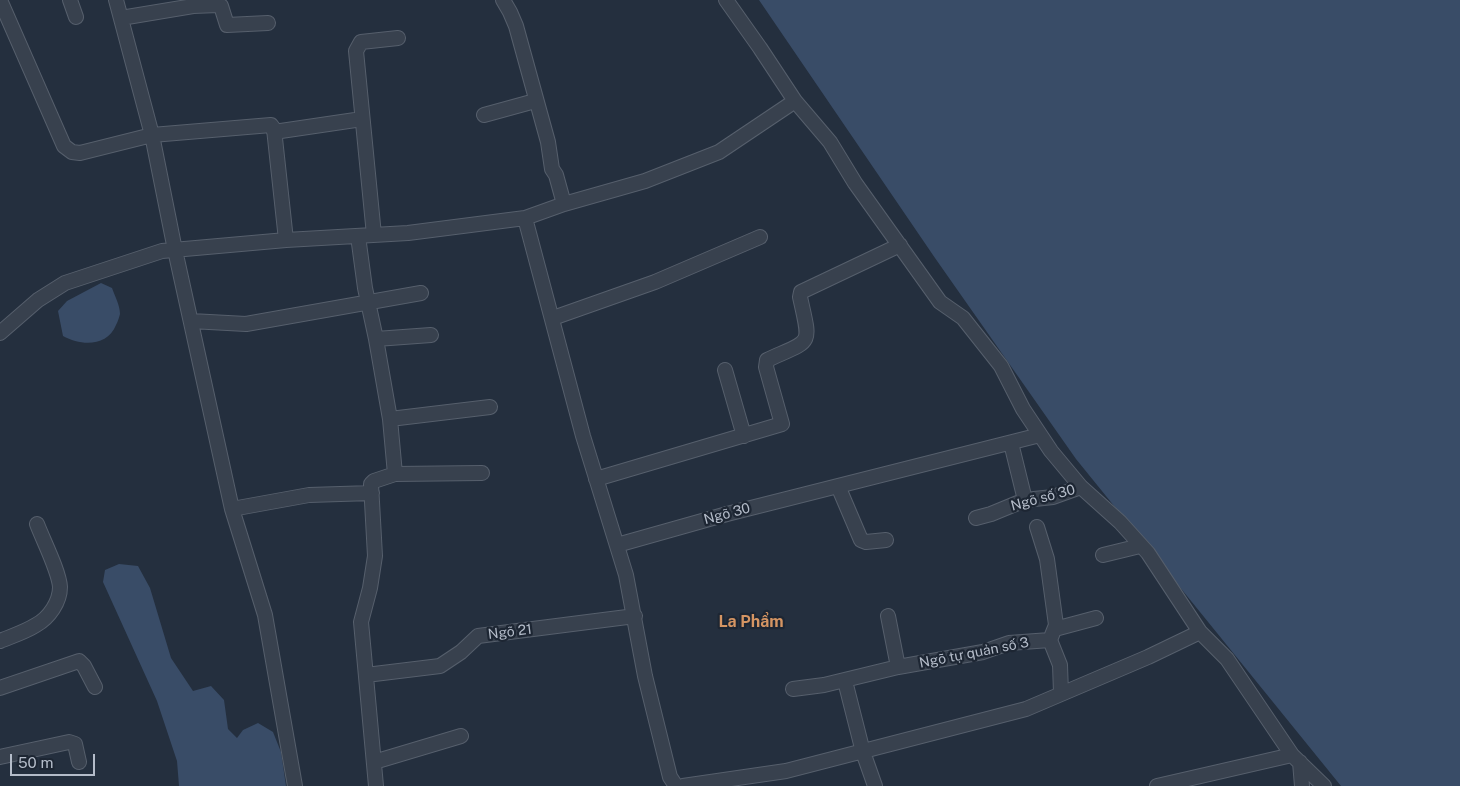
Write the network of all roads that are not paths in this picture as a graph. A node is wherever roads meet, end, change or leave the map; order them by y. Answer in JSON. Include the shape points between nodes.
{"nodes":[{"id":1,"x":0,"y":0,"type":"edge"},
{"id":2,"x":70,"y":0,"type":"edge"},
{"id":3,"x":116,"y":0,"type":"edge"},
{"id":4,"x":726,"y":0,"type":"edge"},
{"id":5,"x":506,"y":1,"type":"edge"},
{"id":6,"x":76,"y":17,"type":"dead end"},
{"id":7,"x":121,"y":18,"type":"junction"},
{"id":8,"x":268,"y":23,"type":"dead end"},
{"id":9,"x":398,"y":38,"type":"dead end"},
{"id":10,"x":536,"y":101,"type":"junction"},
{"id":11,"x":795,"y":101,"type":"junction"},
{"id":12,"x":484,"y":115,"type":"dead end"},
{"id":13,"x":362,"y":119,"type":"junction"},
{"id":14,"x":274,"y":132,"type":"junction"},
{"id":15,"x":152,"y":135,"type":"junction"},
{"id":16,"x":564,"y":204,"type":"junction"},
{"id":17,"x":525,"y":218,"type":"junction"},
{"id":18,"x":374,"y":235,"type":"junction"},
{"id":19,"x":358,"y":236,"type":"junction"},
{"id":20,"x":760,"y":237,"type":"dead end"},
{"id":21,"x":286,"y":240,"type":"junction"},
{"id":22,"x":900,"y":245,"type":"junction"},
{"id":23,"x":175,"y":250,"type":"junction"},
{"id":24,"x":420,"y":293,"type":"dead end"},
{"id":25,"x":368,"y":302,"type":"junction"},
{"id":26,"x":553,"y":318,"type":"junction"},
{"id":27,"x":191,"y":321,"type":"junction"},
{"id":28,"x":0,"y":333,"type":"edge"},
{"id":29,"x":431,"y":335,"type":"dead end"},
{"id":30,"x":376,"y":340,"type":"junction"},
{"id":31,"x":725,"y":370,"type":"dead end"},
{"id":32,"x":490,"y":407,"type":"dead end"},
{"id":33,"x":390,"y":419,"type":"junction"},
{"id":34,"x":1040,"y":435,"type":"junction"},
{"id":35,"x":744,"y":436,"type":"junction"},
{"id":36,"x":1012,"y":443,"type":"junction"},
{"id":37,"x":482,"y":473,"type":"dead end"},
{"id":38,"x":396,"y":474,"type":"junction"},
{"id":39,"x":596,"y":479,"type":"junction"},
{"id":40,"x":838,"y":486,"type":"junction"},
{"id":41,"x":1081,"y":488,"type":"junction"},
{"id":42,"x":372,"y":493,"type":"junction"},
{"id":43,"x":1025,"y":500,"type":"junction"},
{"id":44,"x":232,"y":509,"type":"junction"},
{"id":45,"x":976,"y":518,"type":"dead end"},
{"id":46,"x":37,"y":524,"type":"dead end"},
{"id":47,"x":1037,"y":527,"type":"dead end"},
{"id":48,"x":886,"y":540,"type":"dead end"},
{"id":49,"x":616,"y":545,"type":"junction"},
{"id":50,"x":1140,"y":546,"type":"junction"},
{"id":51,"x":1103,"y":555,"type":"dead end"},
{"id":52,"x":635,"y":616,"type":"junction"},
{"id":53,"x":888,"y":616,"type":"dead end"},
{"id":54,"x":1096,"y":618,"type":"dead end"},
{"id":55,"x":1200,"y":632,"type":"junction"},
{"id":56,"x":1052,"y":635,"type":"junction"},
{"id":57,"x":0,"y":640,"type":"edge"},
{"id":58,"x":898,"y":668,"type":"junction"},
{"id":59,"x":366,"y":675,"type":"junction"},
{"id":60,"x":845,"y":681,"type":"junction"},
{"id":61,"x":95,"y":687,"type":"dead end"},
{"id":62,"x":0,"y":688,"type":"edge"},
{"id":63,"x":793,"y":689,"type":"dead end"},
{"id":64,"x":1061,"y":693,"type":"junction"},
{"id":65,"x":461,"y":736,"type":"dead end"},
{"id":66,"x":863,"y":752,"type":"junction"},
{"id":67,"x":0,"y":757,"type":"edge"},
{"id":68,"x":1296,"y":759,"type":"junction"},
{"id":69,"x":79,"y":762,"type":"dead end"},
{"id":70,"x":374,"y":762,"type":"junction"},
{"id":71,"x":1179,"y":783,"type":"edge"},
{"id":72,"x":295,"y":786,"type":"edge"},
{"id":73,"x":376,"y":786,"type":"edge"},
{"id":74,"x":676,"y":786,"type":"edge"},
{"id":75,"x":683,"y":786,"type":"edge"},
{"id":76,"x":875,"y":786,"type":"edge"},
{"id":77,"x":1157,"y":786,"type":"edge"},
{"id":78,"x":1302,"y":786,"type":"edge"},
{"id":79,"x":1324,"y":786,"type":"edge"}],
"edges":[{"from":1,"to":15,"type":"street","via":[[64,146],[80,153]]},
{"from":2,"to":6,"type":"street"},
{"from":3,"to":7,"type":"street"},
{"from":4,"to":11,"type":"street"},
{"from":5,"to":10,"type":"street"},
{"from":7,"to":8,"type":"street","via":[[218,5],[227,25]]},
{"from":7,"to":15,"type":"street"},
{"from":9,"to":13,"type":"street","via":[[358,45]]},
{"from":10,"to":12,"type":"street"},
{"from":10,"to":16,"type":"street"},
{"from":11,"to":16,"type":"street","via":[[719,152],[645,181]]},
{"from":11,"to":22,"type":"street","via":[[830,142]]},
{"from":13,"to":14,"type":"street"},
{"from":13,"to":18,"type":"street"},
{"from":14,"to":15,"type":"street","via":[[268,124]]},
{"from":14,"to":21,"type":"street"},
{"from":15,"to":23,"type":"street"},
{"from":16,"to":17,"type":"street"},
{"from":17,"to":18,"type":"street"},
{"from":17,"to":26,"type":"street"},
{"from":18,"to":19,"type":"street"},
{"from":19,"to":21,"type":"street"},
{"from":19,"to":25,"type":"street"},
{"from":20,"to":26,"type":"street","via":[[655,282]]},
{"from":21,"to":23,"type":"street"},
{"from":22,"to":34,"type":"street","via":[[940,302],[963,318],[1001,366]]},
{"from":22,"to":35,"type":"street","via":[[801,292],[808,333],[805,341],[798,348],[768,360],[766,365],[783,423]]},
{"from":23,"to":27,"type":"street"},
{"from":23,"to":28,"type":"street","via":[[162,251],[65,283],[42,296]]},
{"from":24,"to":25,"type":"street"},
{"from":25,"to":27,"type":"street","via":[[246,324]]},
{"from":25,"to":30,"type":"street"},
{"from":26,"to":39,"type":"street"},
{"from":27,"to":44,"type":"street"},
{"from":29,"to":30,"type":"street"},
{"from":30,"to":33,"type":"street"},
{"from":31,"to":35,"type":"street"},
{"from":32,"to":33,"type":"street"},
{"from":33,"to":38,"type":"street"},
{"from":34,"to":36,"type":"street","name":"Ngõ 30"},
{"from":34,"to":41,"type":"street"},
{"from":35,"to":39,"type":"street"},
{"from":36,"to":40,"type":"street","name":"Ngõ 30"},
{"from":36,"to":43,"type":"street"},
{"from":37,"to":38,"type":"street"},
{"from":38,"to":42,"type":"street","via":[[374,481]]},
{"from":39,"to":49,"type":"street"},
{"from":40,"to":48,"type":"street","via":[[861,540]]},
{"from":40,"to":49,"type":"street","name":"Ngõ 30"},
{"from":41,"to":43,"type":"street","name":"Ngõ số 30","via":[[1052,497]]},
{"from":41,"to":50,"type":"street","via":[[1120,522]]},
{"from":42,"to":44,"type":"street","via":[[308,495]]},
{"from":42,"to":59,"type":"street","via":[[375,556],[360,622]]},
{"from":43,"to":45,"type":"street","name":"Ngõ số 30"},
{"from":44,"to":72,"type":"street","via":[[265,615]]},
{"from":46,"to":57,"type":"street","via":[[59,580],[59,593],[43,621]]},
{"from":47,"to":56,"type":"street","via":[[1047,559],[1056,625]]},
{"from":49,"to":52,"type":"street"},
{"from":50,"to":51,"type":"street"},
{"from":50,"to":55,"type":"street","via":[[1148,553]]},
{"from":52,"to":59,"type":"street","name":"Ngõ 21","via":[[478,636],[440,666]]},
{"from":52,"to":74,"type":"street","via":[[645,676],[670,777]]},
{"from":53,"to":58,"type":"street"},
{"from":54,"to":56,"type":"street","name":"Ngõ tự quản số 3"},
{"from":55,"to":64,"type":"street"},
{"from":55,"to":68,"type":"street","via":[[1227,659]]},
{"from":56,"to":58,"type":"street","name":"Ngõ tự quản số 3"},
{"from":56,"to":64,"type":"street","via":[[1060,665]]},
{"from":58,"to":60,"type":"street","name":"Ngõ tự quản số 3"},
{"from":59,"to":70,"type":"street"},
{"from":60,"to":63,"type":"street","name":"Ngõ tự quản số 3"},
{"from":60,"to":66,"type":"street"},
{"from":61,"to":62,"type":"street","via":[[79,662]]},
{"from":64,"to":66,"type":"street","via":[[1026,709]]},
{"from":65,"to":70,"type":"street"},
{"from":66,"to":75,"type":"street","via":[[786,771]]},
{"from":66,"to":76,"type":"street"},
{"from":67,"to":69,"type":"street","via":[[69,742],[75,744]]},
{"from":68,"to":71,"type":"street"},
{"from":68,"to":78,"type":"street"},
{"from":68,"to":79,"type":"street"},
{"from":70,"to":73,"type":"street"},
{"from":71,"to":77,"type":"street"}]}
